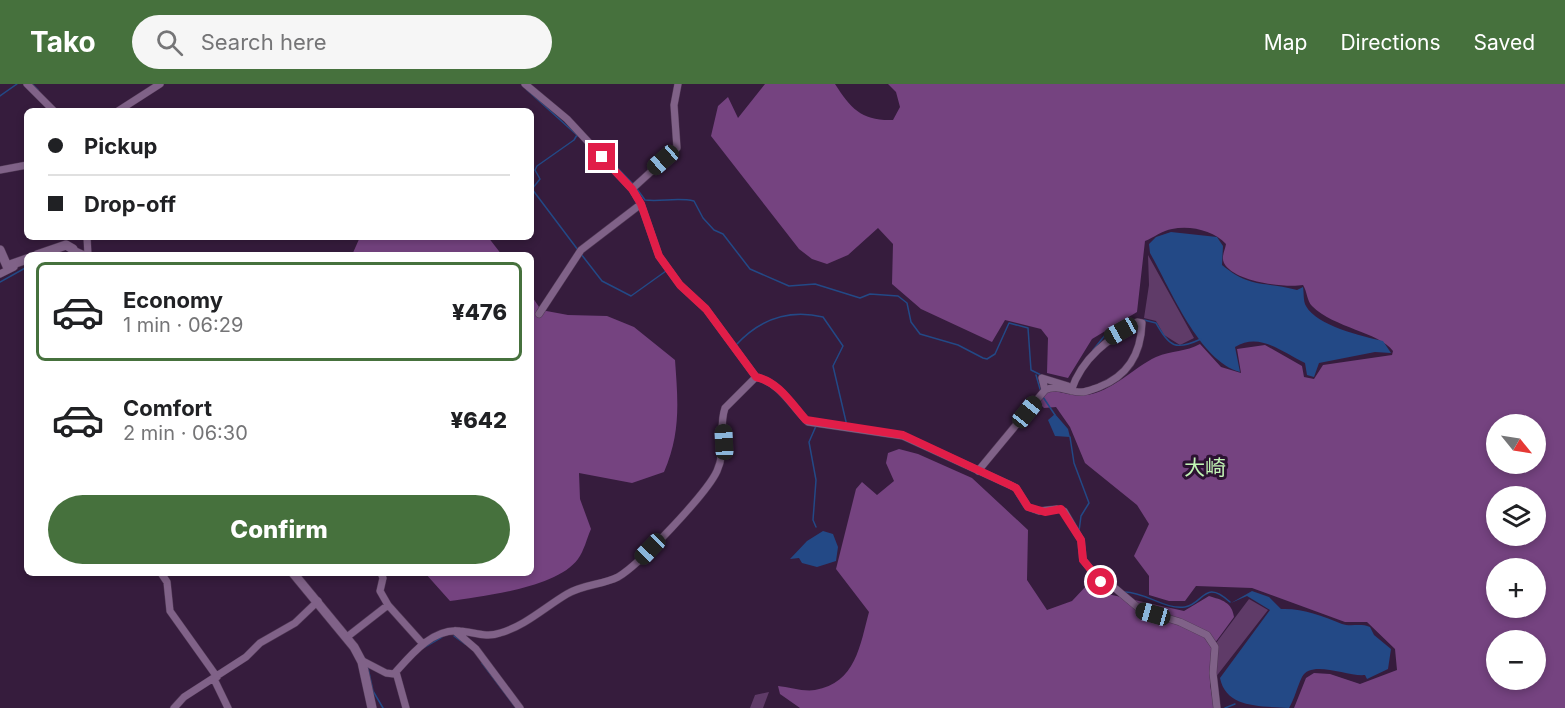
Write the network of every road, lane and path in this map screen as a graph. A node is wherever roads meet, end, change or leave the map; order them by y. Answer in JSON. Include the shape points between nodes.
{"nodes":[{"id":1,"x":27,"y":84,"type":"edge"},
{"id":2,"x":160,"y":84,"type":"edge"},
{"id":3,"x":525,"y":84,"type":"edge"},
{"id":4,"x":678,"y":84,"type":"edge"},
{"id":5,"x":51,"y":108,"type":"edge"},
{"id":6,"x":123,"y":108,"type":"edge"},
{"id":7,"x":24,"y":166,"type":"edge"},
{"id":8,"x":0,"y":170,"type":"edge"},
{"id":9,"x":634,"y":187,"type":"junction"},
{"id":10,"x":641,"y":204,"type":"junction"},
{"id":11,"x":73,"y":249,"type":"junction"},
{"id":12,"x":0,"y":250,"type":"edge"},
{"id":13,"x":46,"y":252,"type":"edge"},
{"id":14,"x":52,"y":252,"type":"edge"},
{"id":15,"x":80,"y":252,"type":"edge"},
{"id":16,"x":24,"y":261,"type":"edge"},
{"id":17,"x":2,"y":271,"type":"edge"},
{"id":18,"x":539,"y":314,"type":"dead end"},
{"id":19,"x":756,"y":377,"type":"junction"},
{"id":20,"x":1072,"y":388,"type":"junction"},
{"id":21,"x":1045,"y":390,"type":"junction"},
{"id":22,"x":978,"y":471,"type":"junction"},
{"id":23,"x":164,"y":576,"type":"edge"},
{"id":24,"x":295,"y":576,"type":"edge"},
{"id":25,"x":382,"y":576,"type":"edge"},
{"id":26,"x":316,"y":603,"type":"junction"},
{"id":27,"x":388,"y":605,"type":"junction"},
{"id":28,"x":454,"y":631,"type":"junction"},
{"id":29,"x":347,"y":637,"type":"junction"},
{"id":30,"x":423,"y":644,"type":"junction"},
{"id":31,"x":361,"y":665,"type":"junction"},
{"id":32,"x":397,"y":673,"type":"junction"},
{"id":33,"x":215,"y":678,"type":"junction"},
{"id":34,"x":174,"y":708,"type":"edge"},
{"id":35,"x":228,"y":708,"type":"edge"},
{"id":36,"x":372,"y":708,"type":"edge"},
{"id":37,"x":406,"y":708,"type":"edge"},
{"id":38,"x":520,"y":708,"type":"edge"},
{"id":39,"x":1217,"y":708,"type":"edge"}],
"edges":[{"from":1,"to":5,"type":"street"},
{"from":2,"to":6,"type":"street"},
{"from":3,"to":9,"type":"street","via":[[567,118]]},
{"from":4,"to":9,"type":"street","via":[[674,105],[677,148]]},
{"from":7,"to":8,"type":"street"},
{"from":9,"to":10,"type":"street"},
{"from":10,"to":18,"type":"street","via":[[579,252]]},
{"from":10,"to":19,"type":"street","via":[[659,256],[680,285],[706,309]]},
{"from":11,"to":13,"type":"street","via":[[66,245]]},
{"from":11,"to":14,"type":"street"},
{"from":11,"to":15,"type":"street"},
{"from":12,"to":17,"type":"street"},
{"from":16,"to":17,"type":"street"},
{"from":19,"to":22,"type":"street","via":[[782,392],[808,422],[903,435]]},
{"from":19,"to":28,"type":"street","via":[[725,408],[723,451],[712,482],[633,567],[614,579],[579,587],[500,634]]},
{"from":20,"to":20,"type":"street","via":[[1105,340],[1142,322],[1139,342],[1126,372],[1083,393]]},
{"from":20,"to":21,"type":"street"},
{"from":20,"to":21,"type":"street","via":[[1042,378]]},
{"from":21,"to":22,"type":"street"},
{"from":22,"to":39,"type":"street","via":[[1016,488],[1028,507],[1064,511],[1081,540],[1086,566],[1101,582],[1141,610],[1200,631],[1212,641]]},
{"from":23,"to":33,"type":"street","via":[[170,611]]},
{"from":24,"to":26,"type":"street"},
{"from":25,"to":27,"type":"street","via":[[380,591]]},
{"from":26,"to":29,"type":"street"},
{"from":26,"to":33,"type":"street","via":[[296,622]]},
{"from":27,"to":29,"type":"street"},
{"from":27,"to":30,"type":"street"},
{"from":28,"to":30,"type":"street"},
{"from":28,"to":38,"type":"street","via":[[476,649]]},
{"from":29,"to":31,"type":"street"},
{"from":30,"to":32,"type":"street"},
{"from":31,"to":32,"type":"street","via":[[387,674]]},
{"from":31,"to":36,"type":"street"},
{"from":32,"to":37,"type":"street"},
{"from":33,"to":34,"type":"street"},
{"from":33,"to":35,"type":"street"}]}
